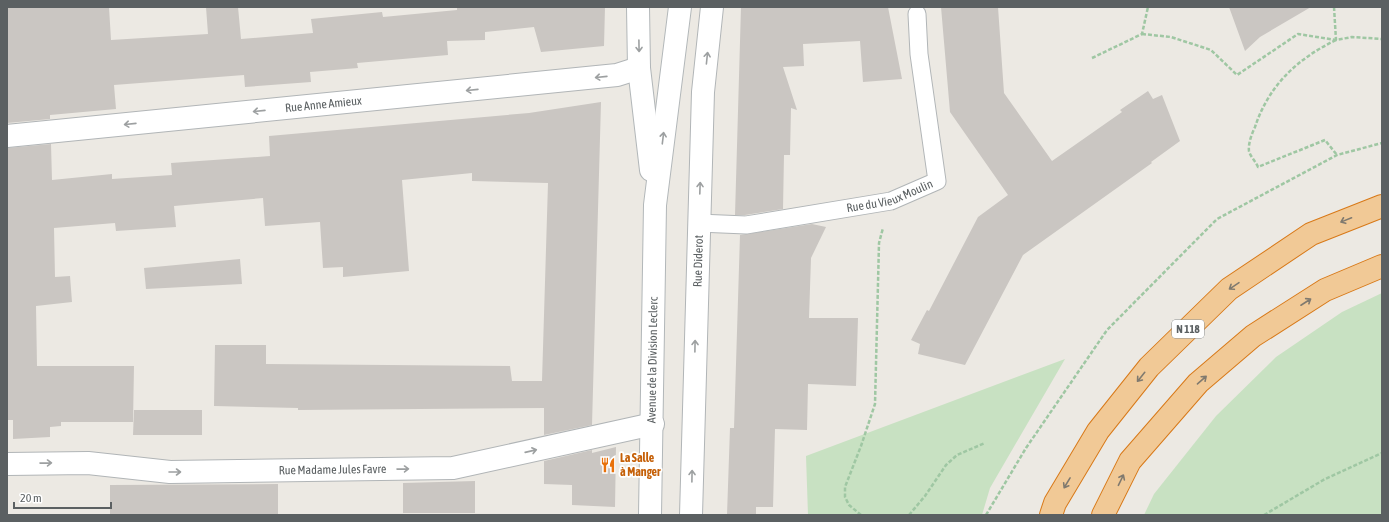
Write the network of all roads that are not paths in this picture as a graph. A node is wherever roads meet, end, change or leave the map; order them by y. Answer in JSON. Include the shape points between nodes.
{"nodes":[{"id":1,"x":638,"y":7,"type":"edge"},
{"id":2,"x":680,"y":7,"type":"edge"},
{"id":3,"x":712,"y":7,"type":"edge"},
{"id":4,"x":917,"y":14,"type":"dead end"},
{"id":5,"x":639,"y":68,"type":"junction"},
{"id":6,"x":7,"y":136,"type":"edge"},
{"id":7,"x":655,"y":205,"type":"junction"},
{"id":8,"x":1382,"y":206,"type":"edge"},
{"id":9,"x":698,"y":223,"type":"junction"},
{"id":10,"x":1382,"y":266,"type":"edge"},
{"id":11,"x":653,"y":424,"type":"junction"},
{"id":12,"x":7,"y":464,"type":"edge"},
{"id":13,"x":650,"y":515,"type":"edge"},
{"id":14,"x":691,"y":515,"type":"edge"},
{"id":15,"x":1051,"y":515,"type":"edge"},
{"id":16,"x":1104,"y":515,"type":"edge"}],
"edges":[{"from":1,"to":5,"type":"street","name":"Avenue de la Division Leclerc","one_way":true},
{"from":7,"to":2,"type":"street","name":"Avenue de la Division Leclerc","one_way":true},
{"from":9,"to":3,"type":"street","name":"Rue Diderot","one_way":true,"via":[[704,92]]},
{"from":4,"to":9,"type":"lane","name":"Rue du Vieux Moulin","via":[[919,54],[937,181],[891,200],[746,225]]},
{"from":5,"to":6,"type":"street","name":"Rue Anne Amieux","one_way":true,"via":[[617,75]]},
{"from":5,"to":7,"type":"street","name":"Avenue de la Division Leclerc"},
{"from":7,"to":11,"type":"street","name":"Avenue de la Division Leclerc"},
{"from":8,"to":15,"type":"highway","number":"N 118","one_way":true,"via":[[1311,234],[1229,290],[1149,367],[1098,431],[1055,503]]},
{"from":14,"to":9,"type":"street","name":"Rue Diderot","one_way":true},
{"from":16,"to":10,"type":"highway","one_way":true,"via":[[1130,461],[1198,383],[1254,336],[1325,290]]},
{"from":12,"to":11,"type":"street","name":"Rue Madame Jules Favre","one_way":true,"via":[[88,463],[170,472],[453,468]]},
{"from":11,"to":13,"type":"street","name":"Avenue de la Division Leclerc"}]}
